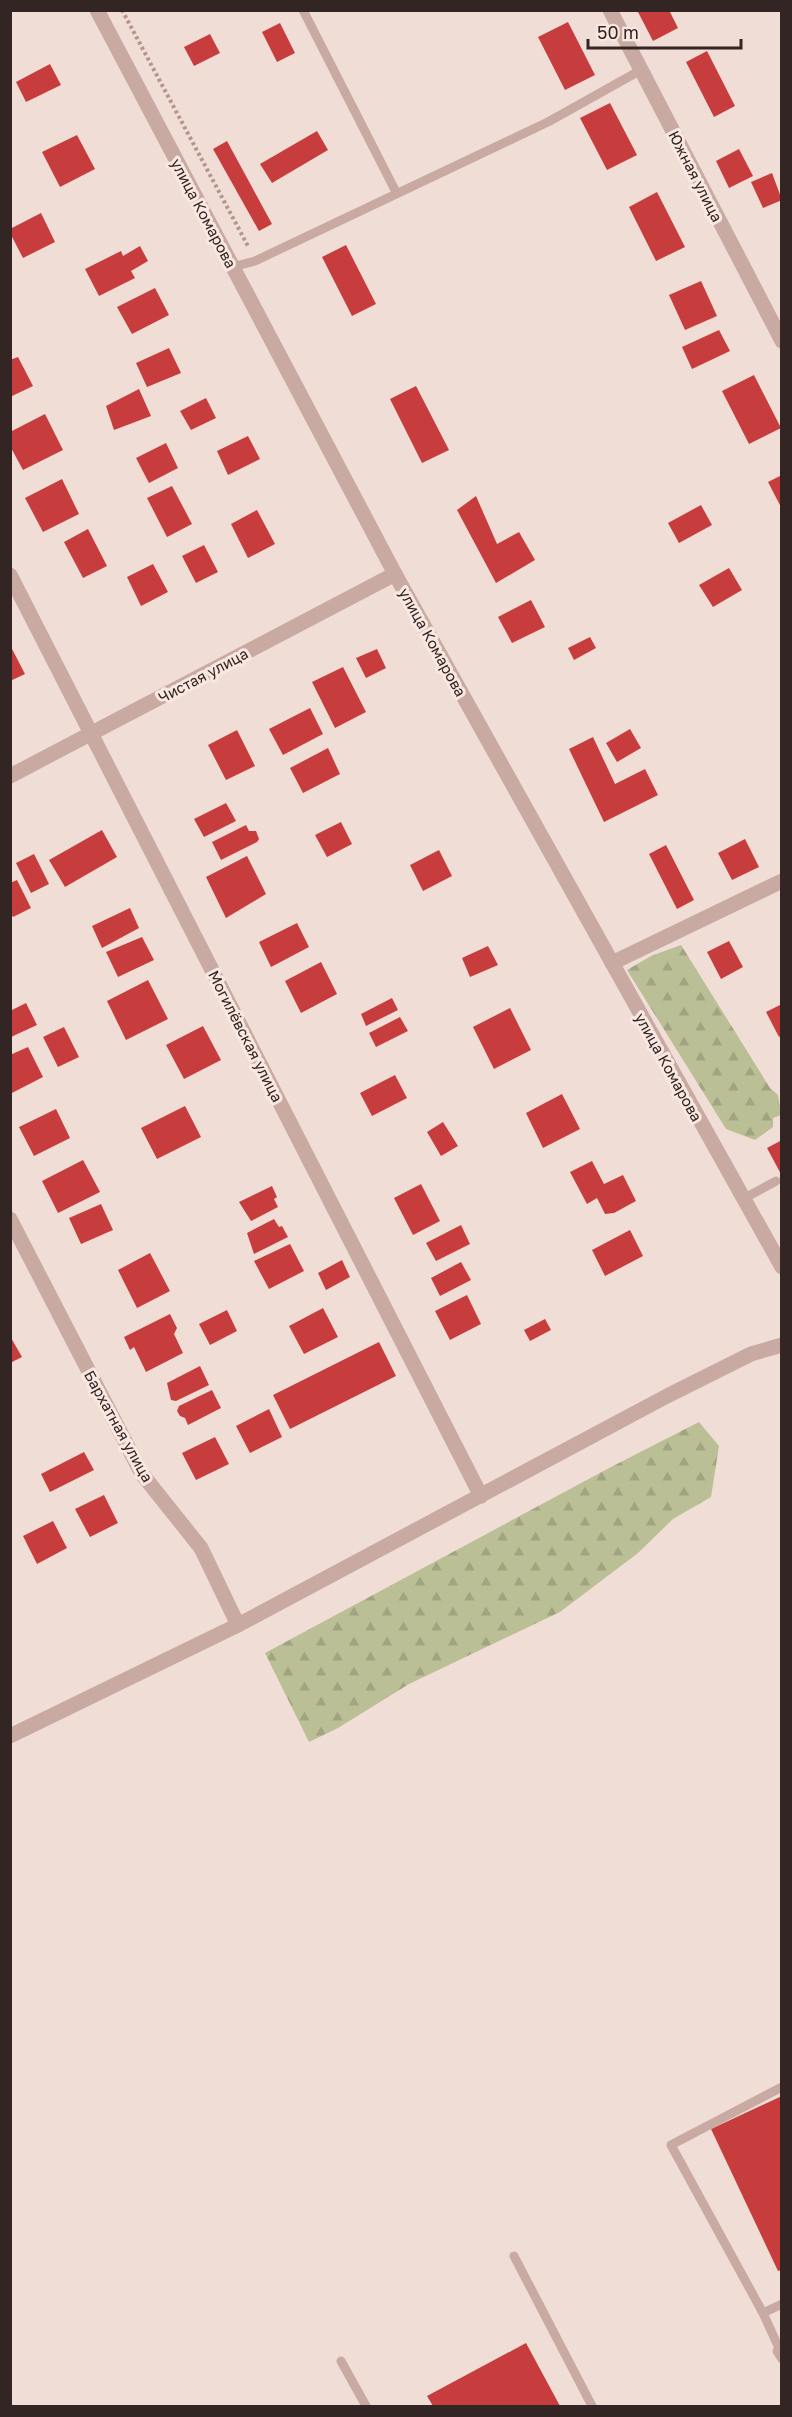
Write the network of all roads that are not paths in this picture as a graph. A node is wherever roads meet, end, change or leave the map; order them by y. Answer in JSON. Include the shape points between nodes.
{"nodes":[{"id":1,"x":97,"y":10,"type":"edge"},
{"id":2,"x":303,"y":10,"type":"edge"},
{"id":3,"x":610,"y":10,"type":"edge"},
{"id":4,"x":641,"y":70,"type":"junction"},
{"id":5,"x":396,"y":192,"type":"junction"},
{"id":6,"x":232,"y":267,"type":"junction"},
{"id":7,"x":782,"y":341,"type":"edge"},
{"id":8,"x":395,"y":574,"type":"junction"},
{"id":9,"x":10,"y":575,"type":"edge"},
{"id":10,"x":91,"y":733,"type":"junction"},
{"id":11,"x":10,"y":776,"type":"edge"},
{"id":12,"x":782,"y":881,"type":"edge"},
{"id":13,"x":612,"y":963,"type":"junction"},
{"id":14,"x":776,"y":1181,"type":"dead end"},
{"id":15,"x":743,"y":1199,"type":"junction"},
{"id":16,"x":10,"y":1219,"type":"edge"},
{"id":17,"x":782,"y":1266,"type":"edge"},
{"id":18,"x":782,"y":1345,"type":"edge"},
{"id":19,"x":481,"y":1496,"type":"junction"},
{"id":20,"x":237,"y":1625,"type":"junction"},
{"id":21,"x":10,"y":1737,"type":"edge"},
{"id":22,"x":782,"y":2087,"type":"edge"},
{"id":23,"x":514,"y":2256,"type":"dead end"},
{"id":24,"x":782,"y":2304,"type":"edge"},
{"id":25,"x":763,"y":2313,"type":"junction"},
{"id":26,"x":780,"y":2352,"type":"edge"},
{"id":27,"x":341,"y":2361,"type":"dead end"},
{"id":28,"x":366,"y":2406,"type":"edge"},
{"id":29,"x":592,"y":2406,"type":"edge"}],
"edges":[{"from":1,"to":6,"type":"street","name":"улица Комарова"},
{"from":2,"to":5,"type":"lane"},
{"from":3,"to":4,"type":"street","name":"Южная улица"},
{"from":4,"to":5,"type":"lane","via":[[548,122]]},
{"from":4,"to":7,"type":"street","name":"Южная улица"},
{"from":5,"to":6,"type":"lane","via":[[255,261]]},
{"from":6,"to":8,"type":"street","name":"улица Комарова"},
{"from":8,"to":10,"type":"street","name":"Чистая улица"},
{"from":8,"to":13,"type":"street","name":"улица Комарова"},
{"from":9,"to":10,"type":"street","name":"Могилёвская улица"},
{"from":10,"to":11,"type":"street","name":"Чистая улица"},
{"from":10,"to":19,"type":"street","name":"Могилёвская улица"},
{"from":12,"to":13,"type":"street"},
{"from":13,"to":15,"type":"street","name":"улица Комарова"},
{"from":14,"to":15,"type":"lane"},
{"from":15,"to":17,"type":"street","name":"улица Комарова"},
{"from":16,"to":20,"type":"street","name":"Бархатная улица","via":[[142,1474],[201,1548]]},
{"from":18,"to":19,"type":"street","via":[[751,1354],[667,1396]]},
{"from":19,"to":20,"type":"street"},
{"from":20,"to":21,"type":"street"},
{"from":22,"to":25,"type":"lane","via":[[671,2145]]},
{"from":23,"to":29,"type":"lane"},
{"from":24,"to":25,"type":"lane"},
{"from":25,"to":26,"type":"lane"},
{"from":27,"to":28,"type":"lane"}]}
